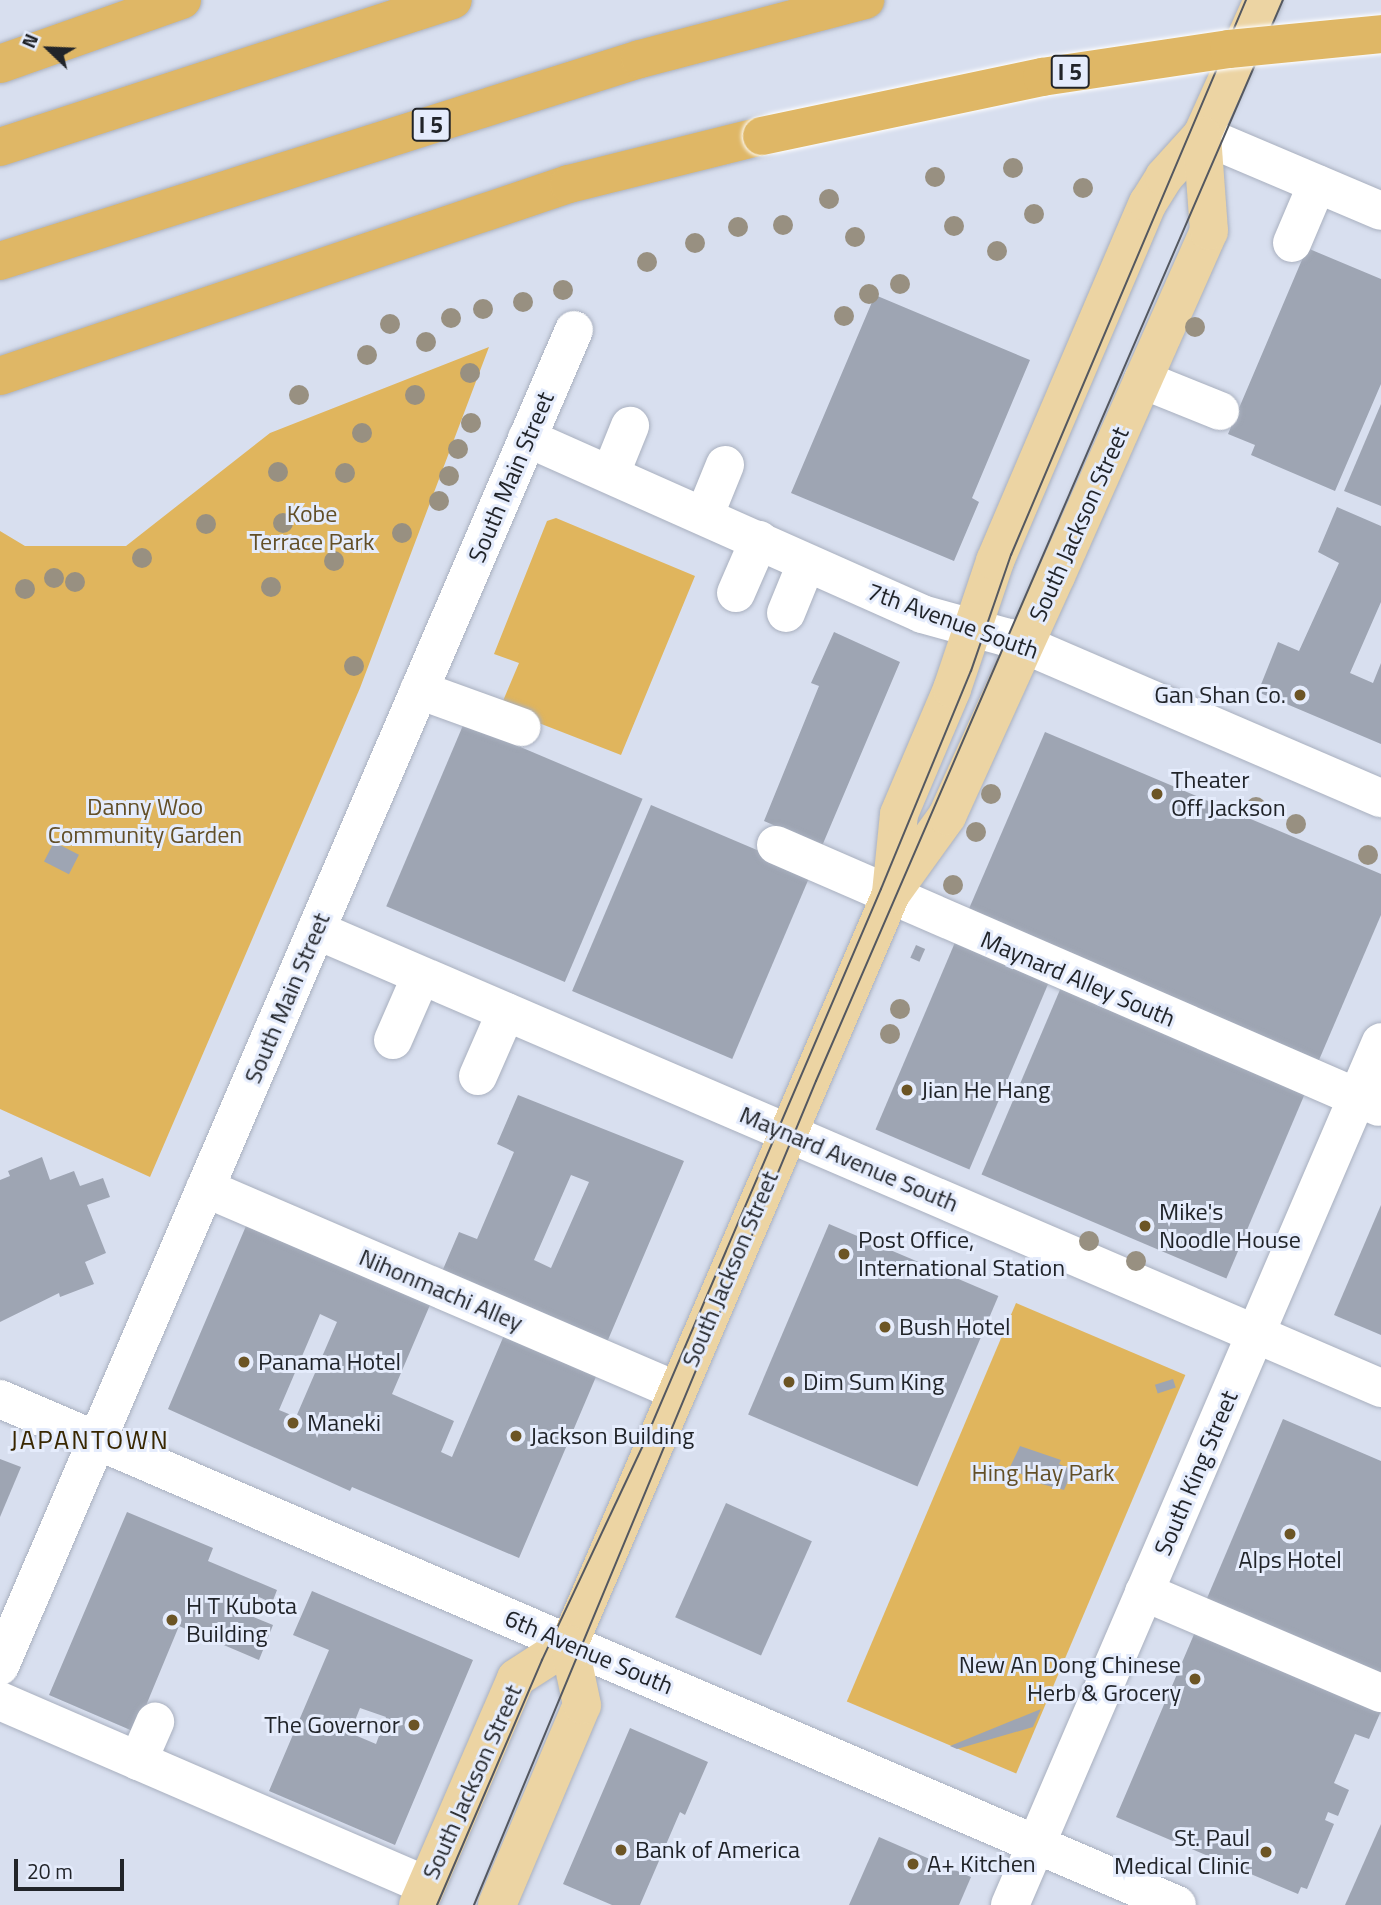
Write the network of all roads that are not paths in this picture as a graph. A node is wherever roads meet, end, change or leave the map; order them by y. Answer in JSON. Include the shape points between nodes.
{"nodes":[{"id":1,"x":182,"y":0,"type":"edge"},
{"id":2,"x":453,"y":0,"type":"edge"},
{"id":3,"x":865,"y":0,"type":"edge"},
{"id":4,"x":1262,"y":0,"type":"edge"},
{"id":5,"x":1381,"y":34,"type":"edge"},
{"id":6,"x":0,"y":64,"type":"edge"},
{"id":7,"x":1202,"y":135,"type":"junction"},
{"id":8,"x":0,"y":147,"type":"edge"},
{"id":9,"x":1317,"y":184,"type":"junction"},
{"id":10,"x":1381,"y":211,"type":"edge"},
{"id":11,"x":1292,"y":243,"type":"dead end"},
{"id":12,"x":0,"y":261,"type":"edge"},
{"id":13,"x":574,"y":330,"type":"dead end"},
{"id":14,"x":0,"y":376,"type":"edge"},
{"id":15,"x":1143,"y":380,"type":"junction"},
{"id":16,"x":1220,"y":411,"type":"dead end"},
{"id":17,"x":630,"y":426,"type":"dead end"},
{"id":18,"x":527,"y":438,"type":"junction"},
{"id":19,"x":725,"y":465,"type":"dead end"},
{"id":20,"x":611,"y":473,"type":"junction"},
{"id":21,"x":705,"y":514,"type":"junction"},
{"id":22,"x":759,"y":540,"type":"junction"},
{"id":23,"x":806,"y":564,"type":"junction"},
{"id":24,"x":736,"y":593,"type":"dead end"},
{"id":25,"x":786,"y":613,"type":"dead end"},
{"id":26,"x":972,"y":628,"type":"junction"},
{"id":27,"x":1026,"y":646,"type":"junction"},
{"id":28,"x":419,"y":690,"type":"junction"},
{"id":29,"x":521,"y":727,"type":"dead end"},
{"id":30,"x":1381,"y":798,"type":"edge"},
{"id":31,"x":776,"y":845,"type":"dead end"},
{"id":32,"x":891,"y":894,"type":"junction"},
{"id":33,"x":316,"y":930,"type":"junction"},
{"id":34,"x":421,"y":976,"type":"junction"},
{"id":35,"x":506,"y":1012,"type":"junction"},
{"id":36,"x":393,"y":1040,"type":"dead end"},
{"id":37,"x":1381,"y":1042,"type":"edge"},
{"id":38,"x":478,"y":1076,"type":"dead end"},
{"id":39,"x":1369,"y":1103,"type":"edge"},
{"id":40,"x":788,"y":1133,"type":"junction"},
{"id":41,"x":205,"y":1188,"type":"junction"},
{"id":42,"x":1255,"y":1334,"type":"junction"},
{"id":43,"x":1381,"y":1388,"type":"edge"},
{"id":44,"x":677,"y":1391,"type":"junction"},
{"id":45,"x":0,"y":1399,"type":"edge"},
{"id":46,"x":97,"y":1441,"type":"junction"},
{"id":47,"x":1144,"y":1592,"type":"junction"},
{"id":48,"x":569,"y":1644,"type":"junction"},
{"id":49,"x":0,"y":1666,"type":"edge"},
{"id":50,"x":1381,"y":1693,"type":"edge"},
{"id":51,"x":0,"y":1701,"type":"edge"},
{"id":52,"x":155,"y":1722,"type":"dead end"},
{"id":53,"x":138,"y":1761,"type":"junction"},
{"id":54,"x":1036,"y":1844,"type":"junction"},
{"id":55,"x":422,"y":1895,"type":"edge"},
{"id":56,"x":496,"y":1905,"type":"edge"},
{"id":57,"x":1010,"y":1905,"type":"edge"},
{"id":58,"x":1177,"y":1905,"type":"edge"}],
"edges":[{"from":1,"to":6,"type":"highway"},
{"from":2,"to":8,"type":"highway"},
{"from":3,"to":12,"type":"highway","number":"I 5","via":[[640,59]]},
{"from":4,"to":7,"type":"main road","name":"South Jackson Street"},
{"from":5,"to":14,"type":"highway","number":"I 5","bridge":true,"via":[[1229,49],[1042,77],[762,136],[569,184]]},
{"from":7,"to":9,"type":"street"},
{"from":7,"to":15,"type":"main road","name":"South Jackson Street","via":[[1209,231]]},
{"from":7,"to":26,"type":"main road","name":"South Jackson Street","via":[[1164,177],[1148,203],[995,561]]},
{"from":9,"to":10,"type":"street"},
{"from":9,"to":11,"type":"street"},
{"from":13,"to":18,"type":"street","name":"South Main Street"},
{"from":15,"to":16,"type":"street"},
{"from":15,"to":27,"type":"main road","name":"South Jackson Street"},
{"from":17,"to":20,"type":"street"},
{"from":18,"to":20,"type":"street","name":"7th Avenue South"},
{"from":18,"to":28,"type":"street","name":"South Main Street"},
{"from":19,"to":21,"type":"street"},
{"from":20,"to":21,"type":"street","name":"7th Avenue South"},
{"from":21,"to":22,"type":"street","name":"7th Avenue South"},
{"from":22,"to":23,"type":"street","name":"7th Avenue South"},
{"from":22,"to":24,"type":"street"},
{"from":23,"to":25,"type":"street"},
{"from":23,"to":26,"type":"street","name":"7th Avenue South","via":[[922,614]]},
{"from":26,"to":27,"type":"street","name":"7th Avenue South"},
{"from":26,"to":32,"type":"main road","name":"South Jackson Street","via":[[899,814]]},
{"from":27,"to":30,"type":"street","name":"7th Avenue South"},
{"from":27,"to":32,"type":"main road","name":"South Jackson Street","via":[[947,816]]},
{"from":28,"to":29,"type":"street"},
{"from":28,"to":33,"type":"street","name":"South Main Street"},
{"from":31,"to":32,"type":"street","name":"Maynard Alley South"},
{"from":32,"to":39,"type":"street","name":"Maynard Alley South","via":[[945,922]]},
{"from":32,"to":40,"type":"main road","name":"South Jackson Street"},
{"from":33,"to":34,"type":"street","name":"Maynard Avenue South"},
{"from":33,"to":41,"type":"street","name":"South Main Street"},
{"from":34,"to":35,"type":"street","name":"Maynard Avenue South"},
{"from":34,"to":36,"type":"street"},
{"from":35,"to":38,"type":"street"},
{"from":35,"to":40,"type":"street","name":"Maynard Avenue South"},
{"from":37,"to":39,"type":"street","name":"South King Street"},
{"from":39,"to":42,"type":"street","name":"South King Street"},
{"from":40,"to":42,"type":"street","name":"Maynard Avenue South"},
{"from":40,"to":44,"type":"main road","name":"South Jackson Street"},
{"from":41,"to":44,"type":"street","name":"Nihonmachi Alley"},
{"from":41,"to":46,"type":"street","name":"South Main Street"},
{"from":42,"to":43,"type":"street","name":"Maynard Avenue South"},
{"from":42,"to":47,"type":"street","name":"South King Street"},
{"from":44,"to":48,"type":"main road","name":"South Jackson Street"},
{"from":45,"to":46,"type":"street","name":"6th Avenue South"},
{"from":46,"to":48,"type":"street","name":"6th Avenue South"},
{"from":46,"to":49,"type":"street","name":"South Main Street"},
{"from":47,"to":50,"type":"street"},
{"from":47,"to":54,"type":"street","name":"South King Street"},
{"from":48,"to":54,"type":"street","name":"6th Avenue South"},
{"from":48,"to":55,"type":"main road","name":"South Jackson Street","via":[[516,1678]]},
{"from":48,"to":56,"type":"main road","via":[[582,1705]]},
{"from":51,"to":53,"type":"street"},
{"from":52,"to":53,"type":"street"},
{"from":53,"to":55,"type":"street"},
{"from":54,"to":57,"type":"street","name":"South King Street"},
{"from":54,"to":58,"type":"street","name":"6th Avenue South"}]}
